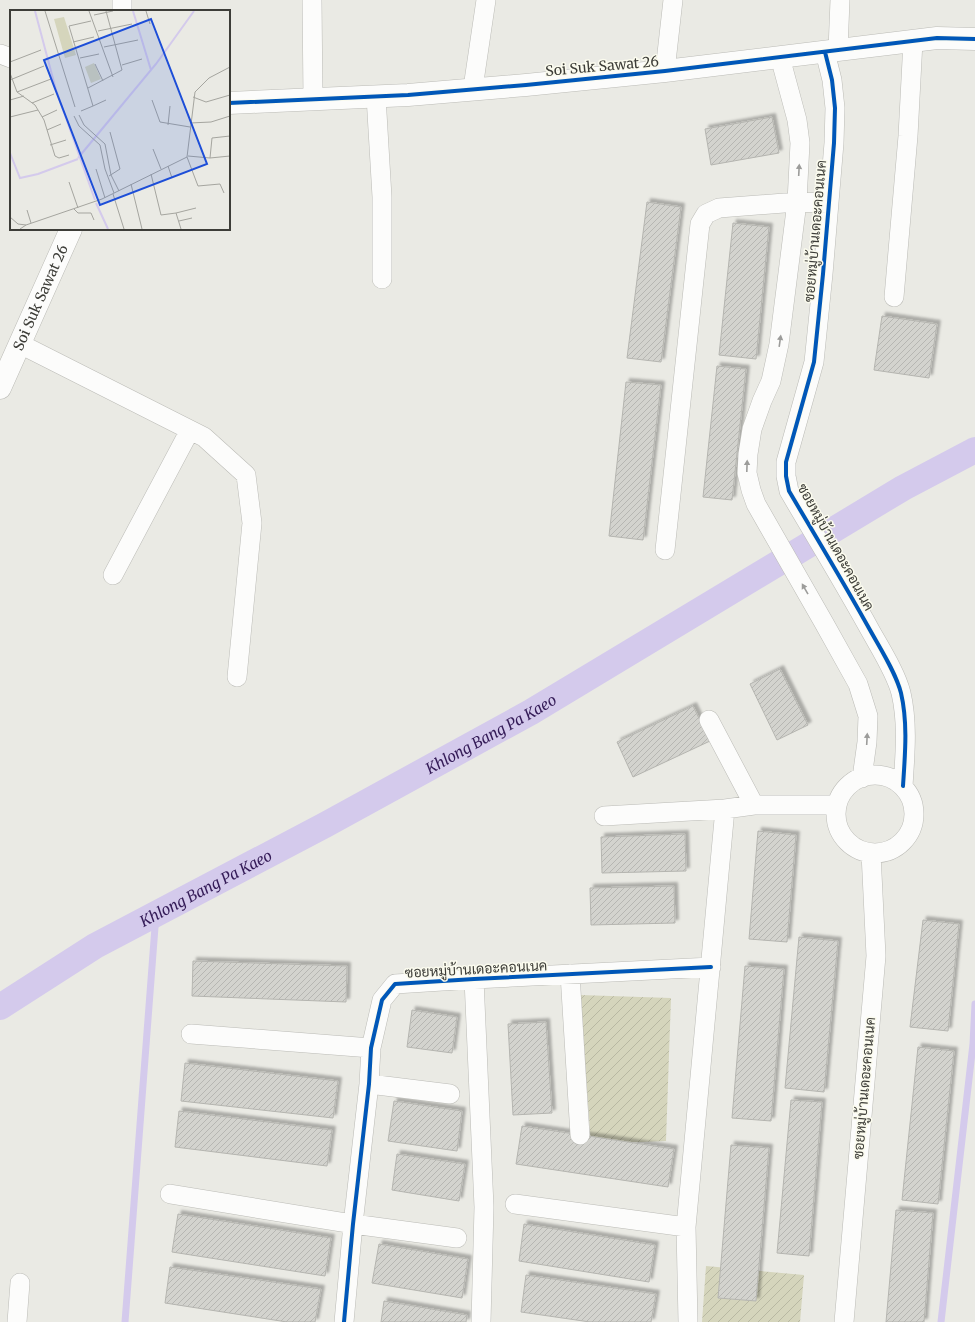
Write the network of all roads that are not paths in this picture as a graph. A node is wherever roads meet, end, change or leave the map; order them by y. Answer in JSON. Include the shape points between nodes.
{"nodes":[{"id":1,"x":312,"y":0,"type":"edge"},
{"id":2,"x":486,"y":0,"type":"edge"},
{"id":3,"x":673,"y":0,"type":"edge"},
{"id":4,"x":840,"y":0,"type":"edge"},
{"id":5,"x":975,"y":39,"type":"edge"},
{"id":6,"x":913,"y":41,"type":"junction"},
{"id":7,"x":831,"y":51,"type":"junction"},
{"id":8,"x":0,"y":54,"type":"edge"},
{"id":9,"x":780,"y":57,"type":"junction"},
{"id":10,"x":10,"y":58,"type":"edge"},
{"id":11,"x":665,"y":71,"type":"junction"},
{"id":12,"x":473,"y":88,"type":"junction"},
{"id":13,"x":376,"y":96,"type":"junction"},
{"id":14,"x":313,"y":99,"type":"junction"},
{"id":15,"x":230,"y":103,"type":"edge"},
{"id":16,"x":797,"y":202,"type":"junction"},
{"id":17,"x":829,"y":203,"type":"junction"},
{"id":18,"x":71,"y":230,"type":"edge"},
{"id":19,"x":382,"y":279,"type":"dead end"},
{"id":20,"x":894,"y":297,"type":"dead end"},
{"id":21,"x":20,"y":344,"type":"junction"},
{"id":22,"x":2,"y":378,"type":"edge"},
{"id":23,"x":190,"y":430,"type":"junction"},
{"id":24,"x":665,"y":550,"type":"dead end"},
{"id":25,"x":113,"y":575,"type":"dead end"},
{"id":26,"x":237,"y":677,"type":"dead end"},
{"id":27,"x":709,"y":720,"type":"dead end"},
{"id":28,"x":862,"y":778,"type":"junction"},
{"id":29,"x":902,"y":786,"type":"junction"},
{"id":30,"x":754,"y":805,"type":"junction"},
{"id":31,"x":837,"y":805,"type":"junction"},
{"id":32,"x":725,"y":809,"type":"junction"},
{"id":33,"x":604,"y":816,"type":"dead end"},
{"id":34,"x":871,"y":853,"type":"junction"},
{"id":35,"x":711,"y":967,"type":"junction"},
{"id":36,"x":570,"y":974,"type":"junction"},
{"id":37,"x":474,"y":979,"type":"junction"},
{"id":38,"x":191,"y":1034,"type":"dead end"},
{"id":39,"x":371,"y":1048,"type":"junction"},
{"id":40,"x":369,"y":1084,"type":"junction"},
{"id":41,"x":450,"y":1094,"type":"dead end"},
{"id":42,"x":580,"y":1135,"type":"dead end"},
{"id":43,"x":170,"y":1194,"type":"dead end"},
{"id":44,"x":515,"y":1204,"type":"dead end"},
{"id":45,"x":353,"y":1224,"type":"junction"},
{"id":46,"x":686,"y":1227,"type":"junction"},
{"id":47,"x":456,"y":1238,"type":"dead end"},
{"id":48,"x":20,"y":1283,"type":"dead end"},
{"id":49,"x":17,"y":1322,"type":"edge"},
{"id":50,"x":344,"y":1322,"type":"edge"},
{"id":51,"x":482,"y":1322,"type":"edge"},
{"id":52,"x":688,"y":1322,"type":"edge"},
{"id":53,"x":844,"y":1322,"type":"edge"}],
"edges":[{"from":1,"to":14,"type":"street"},
{"from":2,"to":12,"type":"street"},
{"from":3,"to":11,"type":"street"},
{"from":4,"to":7,"type":"street","name":"ซอยหมู่บ้านเดอะคอนเนค"},
{"from":5,"to":6,"type":"street","name":"Soi Suk Sawat 26","via":[[937,38]]},
{"from":6,"to":7,"type":"street","name":"Soi Suk Sawat 26"},
{"from":6,"to":20,"type":"street","via":[[908,136]]},
{"from":7,"to":9,"type":"street","name":"Soi Suk Sawat 26"},
{"from":7,"to":17,"type":"street","name":"ซอยหมู่บ้านเดอะคอนเนค","via":[[835,108]]},
{"from":8,"to":10,"type":"street"},
{"from":9,"to":11,"type":"street","name":"Soi Suk Sawat 26"},
{"from":16,"to":9,"type":"street","name":"ซอยหมู่บ้านเดอะคอนเนค","one_way":true,"via":[[800,143]]},
{"from":11,"to":12,"type":"street","name":"Soi Suk Sawat 26"},
{"from":12,"to":13,"type":"street","name":"Soi Suk Sawat 26"},
{"from":13,"to":14,"type":"street","name":"Soi Suk Sawat 26"},
{"from":13,"to":19,"type":"street","via":[[382,197]]},
{"from":14,"to":15,"type":"street","name":"Soi Suk Sawat 26"},
{"from":16,"to":17,"type":"street"},
{"from":16,"to":24,"type":"street","via":[[719,208],[706,214],[700,224]]},
{"from":28,"to":16,"type":"street","name":"ซอยหมู่บ้านเดอะคอนเนค","one_way":true,"via":[[868,716],[858,684],[756,504],[747,473],[752,429],[771,380],[780,344]]},
{"from":17,"to":29,"type":"street","name":"ซอยหมู่บ้านเดอะคอนเนค","via":[[814,362],[786,462],[786,476],[789,491],[859,610],[900,692],[905,715]]},
{"from":18,"to":21,"type":"street","name":"Soi Suk Sawat 26"},
{"from":21,"to":22,"type":"street","name":"Soi Suk Sawat 26"},
{"from":21,"to":23,"type":"street"},
{"from":23,"to":25,"type":"street"},
{"from":23,"to":26,"type":"street","via":[[204,437],[246,475],[252,523]]},
{"from":27,"to":30,"type":"street"},
{"from":28,"to":29,"type":"street","via":[[876,775],[889,778]]},
{"from":28,"to":31,"type":"street","via":[[844,790]]},
{"from":29,"to":34,"type":"street","via":[[911,800],[914,815],[911,831],[901,844],[887,852]]},
{"from":30,"to":31,"type":"street"},
{"from":30,"to":32,"type":"street"},
{"from":31,"to":34,"type":"street","via":[[836,818],[840,831],[848,842],[858,849]]},
{"from":32,"to":33,"type":"street"},
{"from":32,"to":35,"type":"street"},
{"from":34,"to":53,"type":"street","name":"ซอยหมู่บ้านเดอะคอนเนค","via":[[876,956]]},
{"from":35,"to":36,"type":"street","name":"ซอยหมู่บ้านเดอะคอนเนค"},
{"from":35,"to":46,"type":"street"},
{"from":36,"to":37,"type":"street","name":"ซอยหมู่บ้านเดอะคอนเนค"},
{"from":36,"to":42,"type":"street"},
{"from":37,"to":39,"type":"street","name":"ซอยหมู่บ้านเดอะคอนเนค","via":[[395,984],[382,1000]]},
{"from":37,"to":51,"type":"street","name":"ซอยหมู่บ้านเดอะคอนเนค","via":[[484,1207]]},
{"from":38,"to":39,"type":"street"},
{"from":39,"to":40,"type":"street","name":"ซอยหมู่บ้านเดอะคอนเนค"},
{"from":40,"to":41,"type":"street"},
{"from":40,"to":45,"type":"street","name":"ซอยหมู่บ้านเดอะคอนเนค"},
{"from":43,"to":45,"type":"street"},
{"from":44,"to":46,"type":"street"},
{"from":45,"to":47,"type":"street"},
{"from":45,"to":50,"type":"street","name":"ซอยหมู่บ้านเดอะคอนเนค"},
{"from":46,"to":52,"type":"street"},
{"from":48,"to":49,"type":"street"}]}
